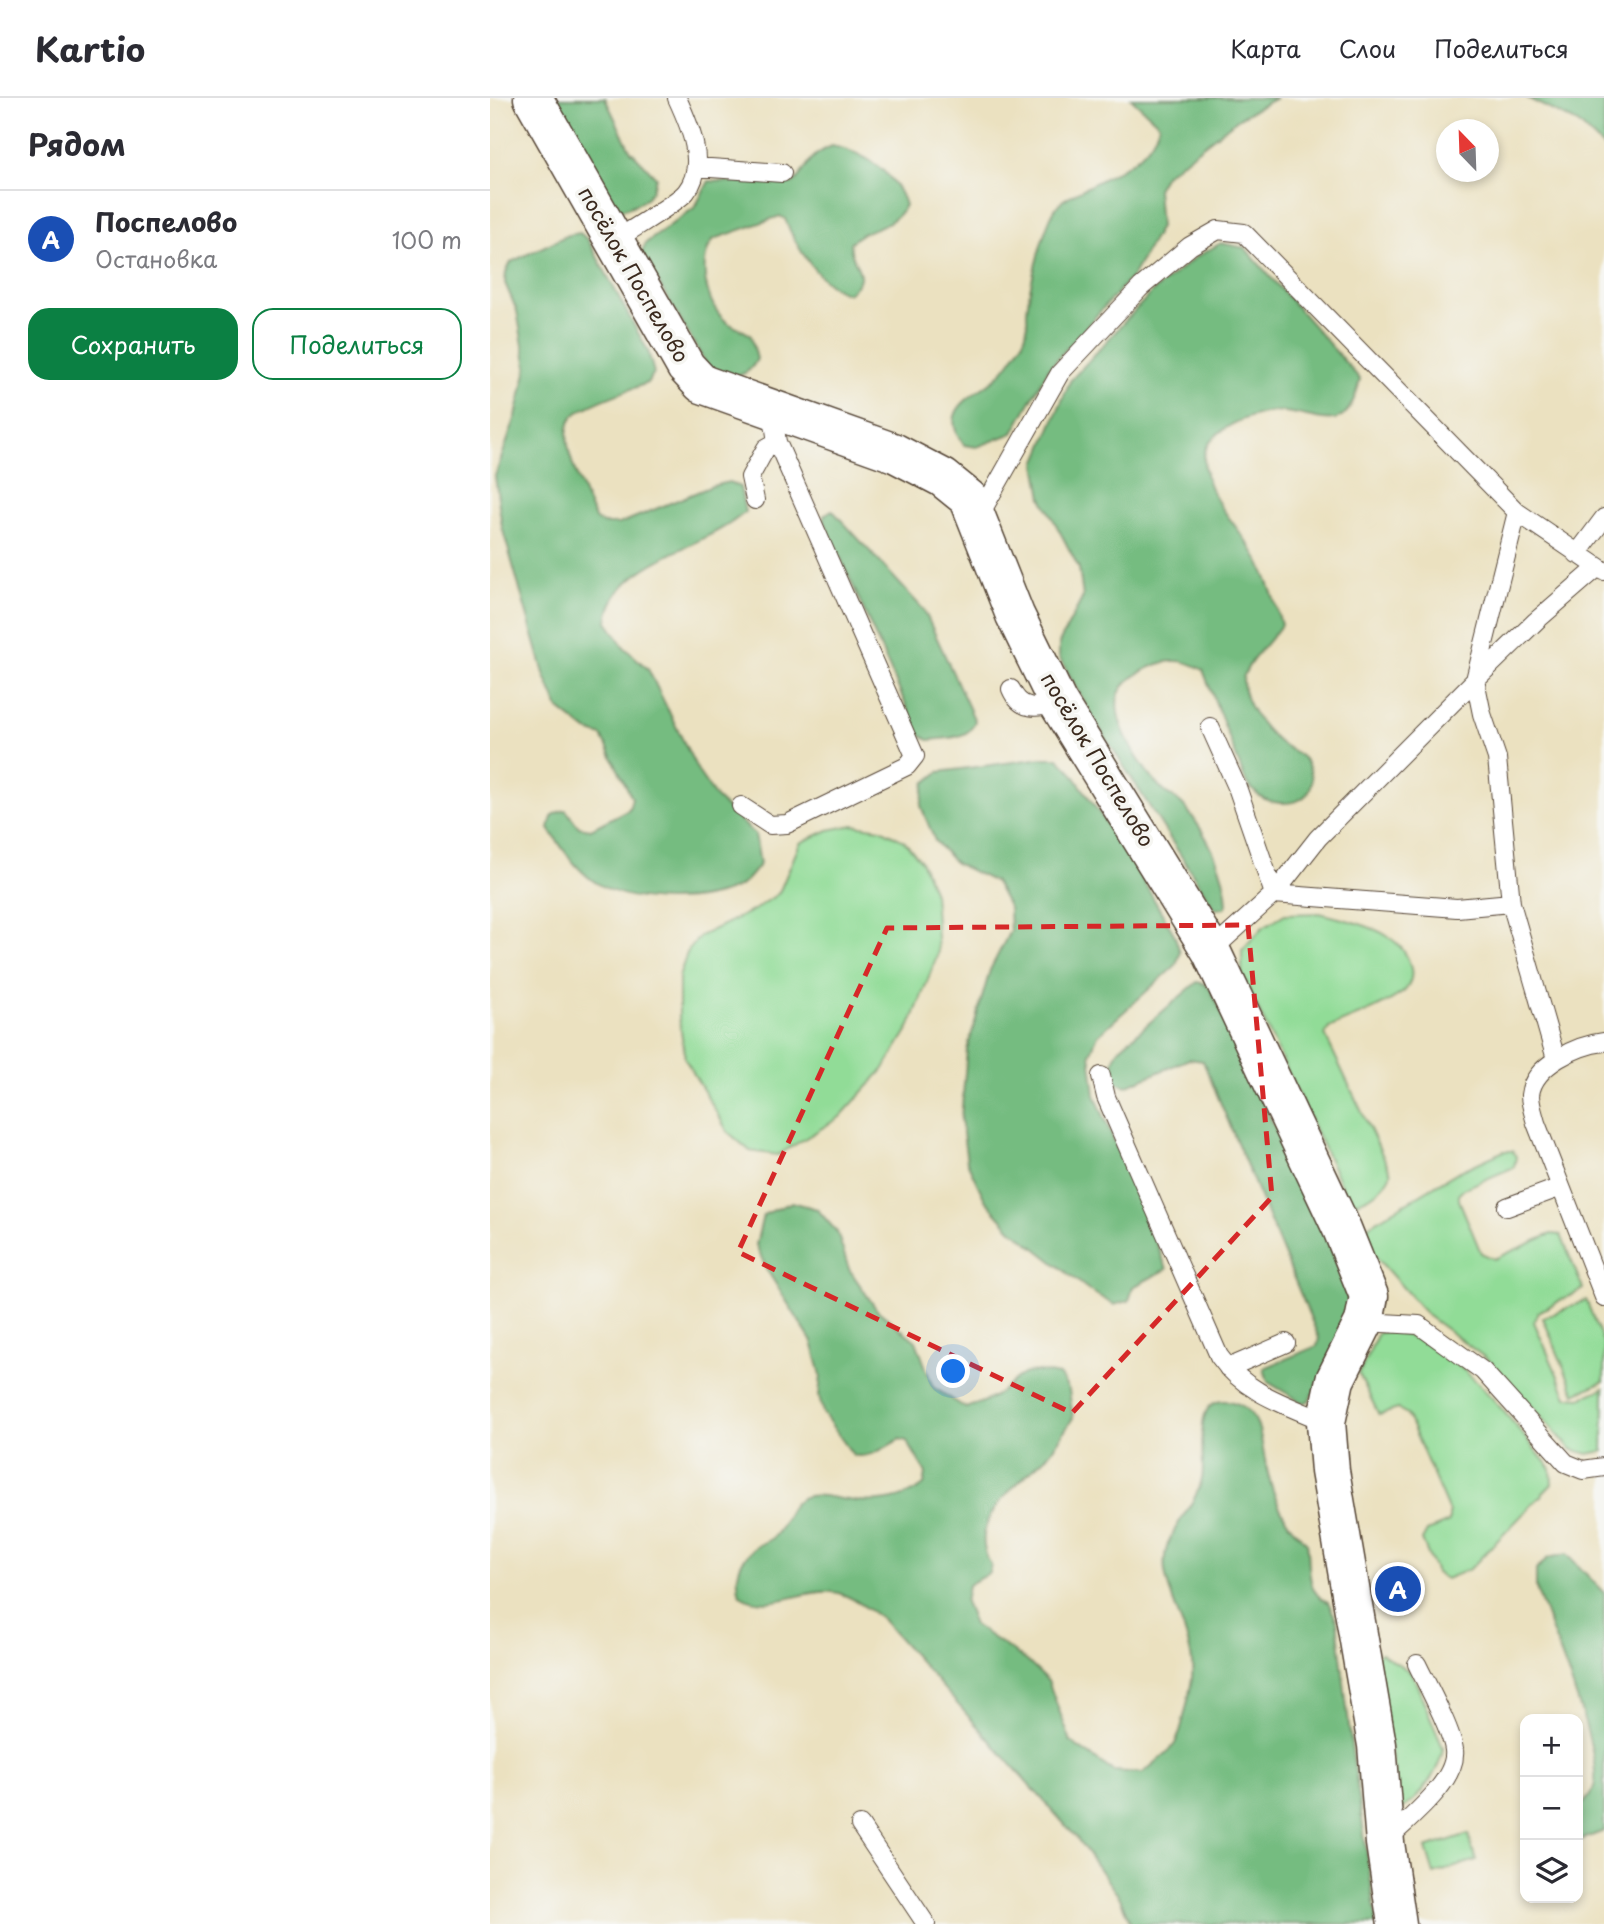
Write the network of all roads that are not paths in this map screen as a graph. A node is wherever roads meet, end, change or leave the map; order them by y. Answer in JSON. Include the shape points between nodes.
{"nodes":[{"id":1,"x":533,"y":98,"type":"edge"},
{"id":2,"x":677,"y":98,"type":"edge"},
{"id":3,"x":696,"y":167,"type":"junction"},
{"id":4,"x":782,"y":173,"type":"dead end"},
{"id":5,"x":613,"y":242,"type":"junction"},
{"id":6,"x":775,"y":426,"type":"junction"},
{"id":7,"x":755,"y":500,"type":"dead end"},
{"id":8,"x":1517,"y":512,"type":"junction"},
{"id":9,"x":978,"y":518,"type":"junction"},
{"id":10,"x":1604,"y":518,"type":"edge"},
{"id":11,"x":1577,"y":554,"type":"junction"},
{"id":12,"x":1600,"y":569,"type":"edge"},
{"id":13,"x":1475,"y":680,"type":"junction"},
{"id":14,"x":1010,"y":689,"type":"dead end"},
{"id":15,"x":1058,"y":703,"type":"junction"},
{"id":16,"x":1210,"y":727,"type":"dead end"},
{"id":17,"x":741,"y":806,"type":"dead end"},
{"id":18,"x":1274,"y":894,"type":"junction"},
{"id":19,"x":1511,"y":903,"type":"junction"},
{"id":20,"x":1211,"y":951,"type":"junction"},
{"id":21,"x":1604,"y":1042,"type":"edge"},
{"id":22,"x":1556,"y":1059,"type":"junction"},
{"id":23,"x":1101,"y":1076,"type":"dead end"},
{"id":24,"x":1561,"y":1187,"type":"junction"},
{"id":25,"x":1507,"y":1207,"type":"dead end"},
{"id":26,"x":1604,"y":1297,"type":"edge"},
{"id":27,"x":1364,"y":1322,"type":"junction"},
{"id":28,"x":1286,"y":1343,"type":"dead end"},
{"id":29,"x":1228,"y":1368,"type":"junction"},
{"id":30,"x":1326,"y":1422,"type":"junction"},
{"id":31,"x":1604,"y":1467,"type":"edge"},
{"id":32,"x":1417,"y":1664,"type":"dead end"},
{"id":33,"x":860,"y":1825,"type":"dead end"},
{"id":34,"x":1385,"y":1843,"type":"junction"},
{"id":35,"x":926,"y":1924,"type":"edge"},
{"id":36,"x":1397,"y":1924,"type":"edge"}],
"edges":[{"from":1,"to":5,"type":"street","name":"посёлок Поспелово"},
{"from":2,"to":3,"type":"lane","via":[[691,129]]},
{"from":3,"to":4,"type":"lane"},
{"from":3,"to":5,"type":"lane","via":[[686,192]]},
{"from":5,"to":6,"type":"street","name":"посёлок Поспелово","via":[[686,368],[702,384]]},
{"from":6,"to":7,"type":"lane","via":[[750,477]]},
{"from":6,"to":9,"type":"street","name":"посёлок Поспелово","via":[[895,453],[943,478],[969,499]]},
{"from":6,"to":17,"type":"lane","via":[[915,756],[907,766],[787,824],[771,825]]},
{"from":8,"to":9,"type":"lane","via":[[1244,233],[1218,230],[1190,246],[1141,287],[1060,373]]},
{"from":8,"to":11,"type":"lane"},
{"from":8,"to":13,"type":"lane"},
{"from":9,"to":15,"type":"street","name":"посёлок Поспелово","via":[[1015,615]]},
{"from":10,"to":11,"type":"lane"},
{"from":11,"to":12,"type":"lane"},
{"from":12,"to":13,"type":"lane","via":[[1535,621]]},
{"from":13,"to":18,"type":"lane","via":[[1318,838]]},
{"from":13,"to":19,"type":"lane","via":[[1497,758]]},
{"from":14,"to":15,"type":"lane","via":[[1024,706],[1036,709]]},
{"from":15,"to":20,"type":"street","name":"посёлок Поспелово"},
{"from":16,"to":18,"type":"lane","via":[[1237,787]]},
{"from":18,"to":19,"type":"lane","via":[[1457,908]]},
{"from":18,"to":20,"type":"lane"},
{"from":19,"to":22,"type":"lane"},
{"from":20,"to":27,"type":"street","name":"посёлок Поспелово","via":[[1342,1229],[1369,1296]]},
{"from":21,"to":22,"type":"lane"},
{"from":22,"to":24,"type":"lane","via":[[1539,1076],[1530,1095]]},
{"from":23,"to":29,"type":"lane","via":[[1106,1097]]},
{"from":24,"to":25,"type":"lane"},
{"from":24,"to":26,"type":"lane"},
{"from":27,"to":30,"type":"street","name":"посёлок Поспелово","via":[[1335,1380]]},
{"from":27,"to":31,"type":"lane","via":[[1419,1325],[1483,1371],[1566,1464],[1583,1470]]},
{"from":28,"to":29,"type":"lane"},
{"from":29,"to":30,"type":"lane","via":[[1255,1392]]},
{"from":30,"to":34,"type":"street","name":"посёлок Поспелово","via":[[1330,1471],[1377,1745]]},
{"from":32,"to":34,"type":"lane","via":[[1454,1749],[1453,1765],[1445,1782]]},
{"from":33,"to":35,"type":"lane"},
{"from":34,"to":36,"type":"street","name":"посёлок Поспелово"}]}
